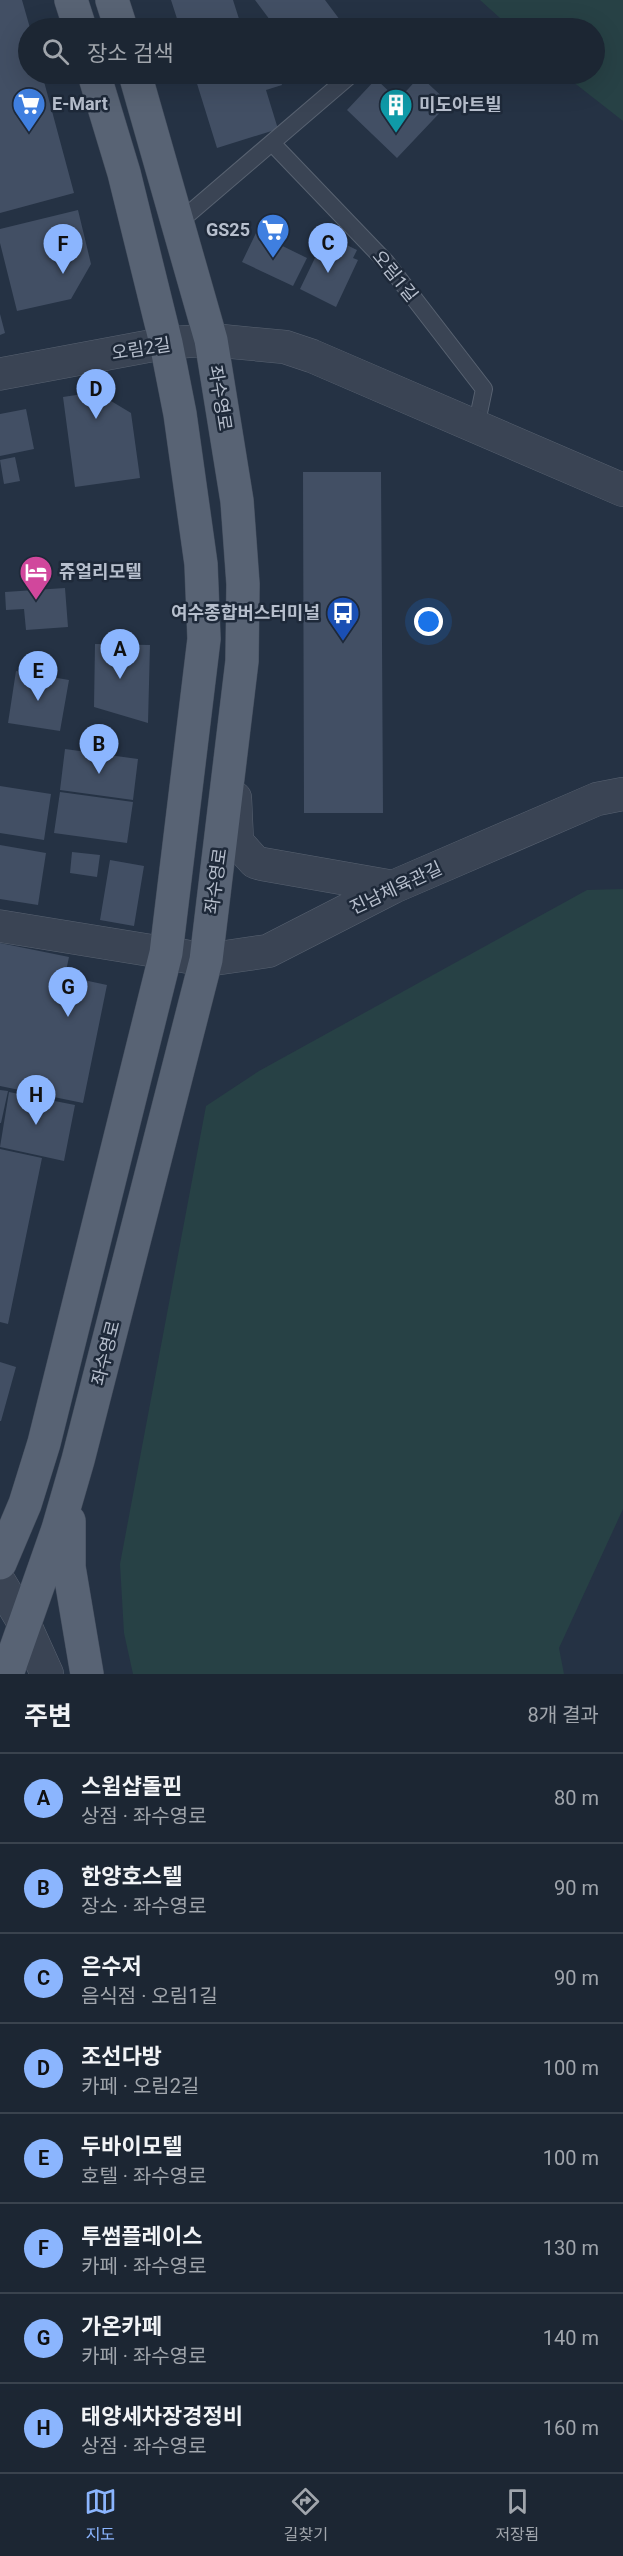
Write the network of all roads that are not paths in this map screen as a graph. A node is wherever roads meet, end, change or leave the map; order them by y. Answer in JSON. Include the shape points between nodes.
{"nodes":[{"id":1,"x":71,"y":0,"type":"edge"},
{"id":2,"x":112,"y":0,"type":"edge"},
{"id":3,"x":77,"y":18,"type":"edge"},
{"id":4,"x":118,"y":18,"type":"edge"},
{"id":5,"x":97,"y":84,"type":"edge"},
{"id":6,"x":138,"y":84,"type":"edge"},
{"id":7,"x":340,"y":84,"type":"edge"},
{"id":8,"x":272,"y":143,"type":"junction"},
{"id":9,"x":162,"y":162,"type":"junction"},
{"id":10,"x":124,"y":173,"type":"junction"},
{"id":11,"x":178,"y":224,"type":"junction"},
{"id":12,"x":211,"y":340,"type":"junction"},
{"id":13,"x":166,"y":343,"type":"junction"},
{"id":14,"x":0,"y":374,"type":"edge"},
{"id":15,"x":476,"y":427,"type":"junction"},
{"id":16,"x":623,"y":490,"type":"edge"},
{"id":17,"x":242,"y":661,"type":"junction"},
{"id":18,"x":623,"y":794,"type":"edge"},
{"id":19,"x":393,"y":887,"type":"junction"},
{"id":20,"x":0,"y":926,"type":"edge"},
{"id":21,"x":166,"y":953,"type":"junction"},
{"id":22,"x":206,"y":960,"type":"junction"},
{"id":23,"x":69,"y":1491,"type":"junction"},
{"id":24,"x":0,"y":1563,"type":"edge"},
{"id":25,"x":0,"y":1582,"type":"edge"},
{"id":26,"x":24,"y":1623,"type":"junction"},
{"id":27,"x":0,"y":1664,"type":"edge"},
{"id":28,"x":6,"y":1674,"type":"edge"},
{"id":29,"x":47,"y":1674,"type":"edge"},
{"id":30,"x":87,"y":1674,"type":"edge"}],
"edges":[{"from":1,"to":3,"type":"main road"},
{"from":2,"to":4,"type":"main road"},
{"from":5,"to":10,"type":"main road"},
{"from":6,"to":9,"type":"main road","name":"좌수영로"},
{"from":7,"to":8,"type":"lane"},
{"from":8,"to":11,"type":"lane"},
{"from":8,"to":15,"type":"lane","name":"오림1길","via":[[386,262],[484,389]]},
{"from":9,"to":10,"type":"main road"},
{"from":9,"to":11,"type":"main road","name":"좌수영로"},
{"from":10,"to":13,"type":"main road"},
{"from":11,"to":12,"type":"main road","name":"좌수영로"},
{"from":12,"to":13,"type":"street","name":"오림2길"},
{"from":12,"to":15,"type":"street","via":[[285,347]]},
{"from":12,"to":17,"type":"main road","name":"좌수영로","via":[[237,501],[243,584]]},
{"from":13,"to":14,"type":"street","name":"오림2길"},
{"from":13,"to":21,"type":"main road","via":[[201,564],[204,639]]},
{"from":15,"to":16,"type":"street"},
{"from":17,"to":19,"type":"street","via":[[237,842],[255,862]]},
{"from":17,"to":22,"type":"main road","name":"좌수영로"},
{"from":18,"to":19,"type":"street","name":"진남체육관길","via":[[597,799]]},
{"from":19,"to":22,"type":"street","name":"진남체육관길","via":[[268,951]]},
{"from":20,"to":21,"type":"street"},
{"from":21,"to":22,"type":"street","name":"진남체육관길"},
{"from":21,"to":24,"type":"main road","via":[[44,1443],[25,1504]]},
{"from":22,"to":23,"type":"main road","name":"좌수영로"},
{"from":23,"to":26,"type":"main road","name":"좌수영로"},
{"from":23,"to":30,"type":"main road","via":[[69,1567]]},
{"from":25,"to":26,"type":"street"},
{"from":26,"to":28,"type":"main road","name":"좌수영로"},
{"from":26,"to":29,"type":"street"},
{"from":27,"to":28,"type":"street"}]}
